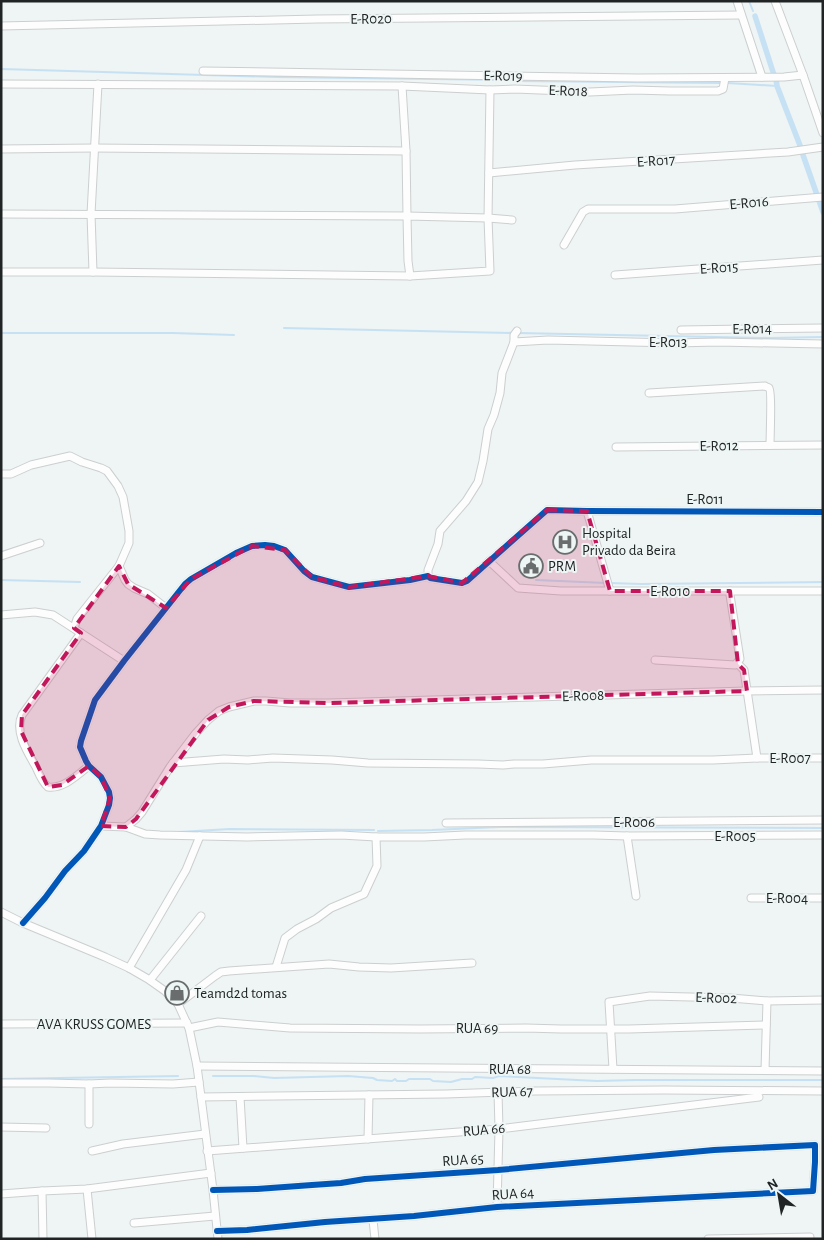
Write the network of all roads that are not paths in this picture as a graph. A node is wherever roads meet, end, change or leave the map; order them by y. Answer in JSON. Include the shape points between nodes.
{"nodes":[{"id":1,"x":737,"y":1,"type":"edge"},
{"id":2,"x":775,"y":1,"type":"edge"},
{"id":3,"x":741,"y":15,"type":"junction"},
{"id":4,"x":1,"y":26,"type":"edge"},
{"id":5,"x":203,"y":71,"type":"dead end"},
{"id":6,"x":803,"y":75,"type":"junction"},
{"id":7,"x":515,"y":76,"type":"junction"},
{"id":8,"x":762,"y":77,"type":"junction"},
{"id":9,"x":725,"y":78,"type":"junction"},
{"id":10,"x":1,"y":84,"type":"edge"},
{"id":11,"x":98,"y":84,"type":"junction"},
{"id":12,"x":402,"y":86,"type":"junction"},
{"id":13,"x":515,"y":89,"type":"junction"},
{"id":14,"x":490,"y":90,"type":"junction"},
{"id":15,"x":823,"y":133,"type":"edge"},
{"id":16,"x":823,"y":147,"type":"edge"},
{"id":17,"x":94,"y":148,"type":"junction"},
{"id":18,"x":1,"y":149,"type":"edge"},
{"id":19,"x":406,"y":151,"type":"junction"},
{"id":20,"x":489,"y":173,"type":"junction"},
{"id":21,"x":823,"y":197,"type":"edge"},
{"id":22,"x":1,"y":214,"type":"edge"},
{"id":23,"x":90,"y":214,"type":"junction"},
{"id":24,"x":407,"y":216,"type":"junction"},
{"id":25,"x":488,"y":218,"type":"junction"},
{"id":26,"x":512,"y":220,"type":"dead end"},
{"id":27,"x":564,"y":245,"type":"dead end"},
{"id":28,"x":823,"y":260,"type":"edge"},
{"id":29,"x":1,"y":272,"type":"edge"},
{"id":30,"x":93,"y":272,"type":"junction"},
{"id":31,"x":615,"y":275,"type":"dead end"},
{"id":32,"x":410,"y":276,"type":"junction"},
{"id":33,"x":823,"y":328,"type":"edge"},
{"id":34,"x":681,"y":330,"type":"dead end"},
{"id":35,"x":517,"y":331,"type":"dead end"},
{"id":36,"x":514,"y":342,"type":"junction"},
{"id":37,"x":823,"y":344,"type":"edge"},
{"id":38,"x":649,"y":393,"type":"dead end"},
{"id":39,"x":770,"y":445,"type":"junction"},
{"id":40,"x":823,"y":445,"type":"edge"},
{"id":41,"x":616,"y":447,"type":"dead end"},
{"id":42,"x":1,"y":474,"type":"edge"},
{"id":43,"x":587,"y":511,"type":"junction"},
{"id":44,"x":823,"y":512,"type":"edge"},
{"id":45,"x":40,"y":543,"type":"dead end"},
{"id":46,"x":1,"y":556,"type":"edge"},
{"id":47,"x":488,"y":561,"type":"junction"},
{"id":48,"x":119,"y":566,"type":"junction"},
{"id":49,"x":428,"y":576,"type":"junction"},
{"id":50,"x":730,"y":590,"type":"junction"},
{"id":51,"x":610,"y":591,"type":"junction"},
{"id":52,"x":823,"y":591,"type":"edge"},
{"id":53,"x":166,"y":608,"type":"junction"},
{"id":54,"x":1,"y":615,"type":"edge"},
{"id":55,"x":77,"y":619,"type":"junction"},
{"id":56,"x":66,"y":624,"type":"junction"},
{"id":57,"x":74,"y":628,"type":"junction"},
{"id":58,"x":81,"y":633,"type":"junction"},
{"id":59,"x":655,"y":660,"type":"dead end"},
{"id":60,"x":124,"y":661,"type":"junction"},
{"id":61,"x":738,"y":663,"type":"junction"},
{"id":62,"x":823,"y":690,"type":"edge"},
{"id":63,"x":748,"y":691,"type":"junction"},
{"id":64,"x":757,"y":758,"type":"junction"},
{"id":65,"x":823,"y":758,"type":"edge"},
{"id":66,"x":173,"y":763,"type":"junction"},
{"id":67,"x":89,"y":766,"type":"junction"},
{"id":68,"x":823,"y":820,"type":"edge"},
{"id":69,"x":446,"y":823,"type":"dead end"},
{"id":70,"x":101,"y":826,"type":"junction"},
{"id":71,"x":126,"y":827,"type":"junction"},
{"id":72,"x":823,"y":835,"type":"edge"},
{"id":73,"x":200,"y":836,"type":"junction"},
{"id":74,"x":627,"y":836,"type":"junction"},
{"id":75,"x":376,"y":837,"type":"junction"},
{"id":76,"x":636,"y":896,"type":"dead end"},
{"id":77,"x":752,"y":898,"type":"dead end"},
{"id":78,"x":823,"y":898,"type":"edge"},
{"id":79,"x":1,"y":912,"type":"edge"},
{"id":80,"x":201,"y":916,"type":"dead end"},
{"id":81,"x":23,"y":923,"type":"junction"},
{"id":82,"x":472,"y":963,"type":"dead end"},
{"id":83,"x":276,"y":967,"type":"junction"},
{"id":84,"x":129,"y":968,"type":"junction"},
{"id":85,"x":150,"y":980,"type":"junction"},
{"id":86,"x":767,"y":1000,"type":"junction"},
{"id":87,"x":823,"y":1000,"type":"edge"},
{"id":88,"x":178,"y":1004,"type":"junction"},
{"id":89,"x":1,"y":1024,"type":"edge"},
{"id":90,"x":188,"y":1025,"type":"junction"},
{"id":91,"x":766,"y":1025,"type":"junction"},
{"id":92,"x":610,"y":1029,"type":"junction"},
{"id":93,"x":197,"y":1066,"type":"junction"},
{"id":94,"x":613,"y":1069,"type":"junction"},
{"id":95,"x":766,"y":1070,"type":"junction"},
{"id":96,"x":823,"y":1071,"type":"edge"},
{"id":97,"x":199,"y":1082,"type":"junction"},
{"id":98,"x":1,"y":1083,"type":"edge"},
{"id":99,"x":89,"y":1084,"type":"junction"},
{"id":100,"x":823,"y":1091,"type":"edge"},
{"id":101,"x":498,"y":1092,"type":"junction"},
{"id":102,"x":369,"y":1095,"type":"junction"},
{"id":103,"x":240,"y":1097,"type":"junction"},
{"id":104,"x":759,"y":1097,"type":"dead end"},
{"id":105,"x":201,"y":1098,"type":"junction"},
{"id":106,"x":89,"y":1124,"type":"dead end"},
{"id":107,"x":1,"y":1127,"type":"edge"},
{"id":108,"x":46,"y":1128,"type":"dead end"},
{"id":109,"x":499,"y":1129,"type":"junction"},
{"id":110,"x":205,"y":1134,"type":"junction"},
{"id":111,"x":368,"y":1139,"type":"junction"},
{"id":112,"x":243,"y":1148,"type":"junction"},
{"id":113,"x":207,"y":1150,"type":"junction"},
{"id":114,"x":92,"y":1151,"type":"dead end"},
{"id":115,"x":819,"y":1162,"type":"edge"},
{"id":116,"x":498,"y":1170,"type":"junction"},
{"id":117,"x":211,"y":1173,"type":"junction"},
{"id":118,"x":87,"y":1189,"type":"junction"},
{"id":119,"x":213,"y":1190,"type":"junction"},
{"id":120,"x":42,"y":1191,"type":"junction"},
{"id":121,"x":1,"y":1194,"type":"edge"},
{"id":122,"x":497,"y":1207,"type":"junction"},
{"id":123,"x":216,"y":1216,"type":"junction"},
{"id":124,"x":373,"y":1220,"type":"junction"},
{"id":125,"x":134,"y":1223,"type":"dead end"},
{"id":126,"x":217,"y":1235,"type":"edge"},
{"id":127,"x":810,"y":1238,"type":"edge"},
{"id":128,"x":43,"y":1239,"type":"edge"},
{"id":129,"x":92,"y":1239,"type":"edge"},
{"id":130,"x":375,"y":1239,"type":"edge"},
{"id":131,"x":708,"y":1239,"type":"edge"}],
"edges":[{"from":1,"to":3,"type":"street"},
{"from":2,"to":6,"type":"street"},
{"from":3,"to":4,"type":"street","name":"E-R020"},
{"from":3,"to":8,"type":"street"},
{"from":5,"to":7,"type":"street","name":"E-R019"},
{"from":6,"to":8,"type":"street","name":"E-R019"},
{"from":6,"to":15,"type":"street"},
{"from":7,"to":9,"type":"street","name":"E-R019"},
{"from":7,"to":13,"type":"street"},
{"from":8,"to":9,"type":"street","name":"E-R019"},
{"from":9,"to":13,"type":"street","name":"E-R018","via":[[723,89],[718,91]]},
{"from":10,"to":11,"type":"street","name":"E-R018"},
{"from":11,"to":12,"type":"street","name":"E-R018"},
{"from":11,"to":17,"type":"street"},
{"from":12,"to":14,"type":"street","name":"E-R018"},
{"from":12,"to":19,"type":"street"},
{"from":13,"to":14,"type":"street","name":"E-R018"},
{"from":14,"to":20,"type":"street"},
{"from":16,"to":20,"type":"street","name":"E-R017"},
{"from":17,"to":18,"type":"street"},
{"from":17,"to":19,"type":"street"},
{"from":17,"to":23,"type":"street"},
{"from":19,"to":24,"type":"street"},
{"from":20,"to":25,"type":"street"},
{"from":21,"to":27,"type":"street","name":"E-R016","via":[[675,209],[588,209]]},
{"from":22,"to":23,"type":"street"},
{"from":23,"to":24,"type":"street"},
{"from":23,"to":30,"type":"street"},
{"from":24,"to":25,"type":"street"},
{"from":24,"to":32,"type":"street"},
{"from":25,"to":26,"type":"street"},
{"from":25,"to":32,"type":"street","via":[[490,271]]},
{"from":28,"to":31,"type":"street","name":"E-R015"},
{"from":29,"to":30,"type":"street"},
{"from":30,"to":32,"type":"street"},
{"from":33,"to":34,"type":"street","name":"E-R014"},
{"from":35,"to":36,"type":"street"},
{"from":36,"to":37,"type":"street","name":"E-R013"},
{"from":36,"to":49,"type":"street","via":[[502,373],[478,482],[440,531]]},
{"from":38,"to":39,"type":"street","via":[[768,387]]},
{"from":39,"to":40,"type":"street","name":"E-R012"},
{"from":39,"to":41,"type":"street","name":"E-R012"},
{"from":42,"to":48,"type":"street","via":[[70,456],[107,471],[123,496],[129,531],[129,543]]},
{"from":43,"to":44,"type":"street","name":"E-R011"},
{"from":43,"to":47,"type":"street","name":"E-R011","via":[[547,510]]},
{"from":43,"to":51,"type":"street"},
{"from":45,"to":46,"type":"street"},
{"from":47,"to":49,"type":"street","name":"E-R011","via":[[462,583]]},
{"from":47,"to":51,"type":"street","name":"E-R010","via":[[518,588]]},
{"from":48,"to":53,"type":"street","via":[[128,584]]},
{"from":48,"to":55,"type":"street"},
{"from":49,"to":53,"type":"street","via":[[349,587],[312,577],[285,550],[274,546],[252,546],[191,578]]},
{"from":50,"to":51,"type":"street","name":"E-R010"},
{"from":50,"to":52,"type":"street","name":"E-R010"},
{"from":50,"to":61,"type":"street"},
{"from":53,"to":60,"type":"street"},
{"from":54,"to":56,"type":"street","via":[[35,612],[55,616]]},
{"from":55,"to":56,"type":"street"},
{"from":55,"to":57,"type":"street"},
{"from":56,"to":57,"type":"street"},
{"from":57,"to":58,"type":"street"},
{"from":58,"to":60,"type":"street"},
{"from":58,"to":67,"type":"street","via":[[22,715],[20,724],[23,742],[42,782],[48,787],[62,785]]},
{"from":59,"to":61,"type":"street"},
{"from":60,"to":67,"type":"street","via":[[95,700],[83,732],[80,747]]},
{"from":61,"to":63,"type":"street","via":[[744,670]]},
{"from":62,"to":63,"type":"street","name":"E-R008"},
{"from":63,"to":64,"type":"street"},
{"from":63,"to":66,"type":"street","name":"E-R008","via":[[343,703],[254,701],[219,711],[196,733]]},
{"from":64,"to":65,"type":"street","name":"E-R007"},
{"from":64,"to":66,"type":"street","name":"E-R007","via":[[591,760],[503,765],[273,758]]},
{"from":66,"to":71,"type":"street","name":"E-R008","via":[[142,812]]},
{"from":67,"to":70,"type":"street","via":[[101,777],[109,792],[109,805]]},
{"from":68,"to":69,"type":"street","name":"E-R006"},
{"from":70,"to":71,"type":"street"},
{"from":70,"to":81,"type":"street"},
{"from":71,"to":73,"type":"street","via":[[145,834]]},
{"from":72,"to":74,"type":"street","name":"E-R005"},
{"from":73,"to":75,"type":"street"},
{"from":73,"to":84,"type":"street","via":[[186,870]]},
{"from":74,"to":75,"type":"street"},
{"from":74,"to":76,"type":"street"},
{"from":75,"to":83,"type":"street","via":[[377,866],[364,894],[331,908],[284,938]]},
{"from":77,"to":78,"type":"street","name":"E-R004"},
{"from":79,"to":81,"type":"street"},
{"from":80,"to":85,"type":"street"},
{"from":81,"to":84,"type":"street"},
{"from":82,"to":83,"type":"street","via":[[391,968],[329,964]]},
{"from":83,"to":88,"type":"street","via":[[222,972]]},
{"from":84,"to":85,"type":"street"},
{"from":85,"to":88,"type":"street"},
{"from":86,"to":87,"type":"street","name":"E-R002"},
{"from":86,"to":91,"type":"street"},
{"from":86,"to":92,"type":"street","name":"E-R002","via":[[650,996],[609,1002]]},
{"from":88,"to":90,"type":"street"},
{"from":89,"to":90,"type":"street","name":"AVA KRUSS GOMES"},
{"from":90,"to":92,"type":"street","name":"RUA 69","via":[[218,1022],[290,1028]]},
{"from":90,"to":93,"type":"street"},
{"from":91,"to":92,"type":"street","name":"RUA 69"},
{"from":91,"to":95,"type":"street"},
{"from":92,"to":94,"type":"street"},
{"from":93,"to":94,"type":"street","name":"RUA 68"},
{"from":93,"to":97,"type":"street"},
{"from":94,"to":95,"type":"street","name":"RUA 68"},
{"from":95,"to":96,"type":"street","name":"RUA 68"},
{"from":97,"to":99,"type":"street"},
{"from":97,"to":105,"type":"street"},
{"from":98,"to":99,"type":"street"},
{"from":99,"to":106,"type":"street"},
{"from":100,"to":101,"type":"street","name":"RUA 67"},
{"from":101,"to":102,"type":"street","name":"RUA 67"},
{"from":101,"to":109,"type":"street"},
{"from":102,"to":103,"type":"street","name":"RUA 67"},
{"from":102,"to":111,"type":"street"},
{"from":103,"to":105,"type":"street","name":"RUA 67"},
{"from":103,"to":112,"type":"street"},
{"from":104,"to":109,"type":"street","name":"RUA 66"},
{"from":105,"to":110,"type":"street"},
{"from":107,"to":108,"type":"street"},
{"from":109,"to":111,"type":"street","name":"RUA 66"},
{"from":109,"to":116,"type":"street"},
{"from":110,"to":113,"type":"street"},
{"from":110,"to":114,"type":"street"},
{"from":111,"to":112,"type":"street","name":"RUA 66"},
{"from":112,"to":113,"type":"street","name":"RUA 66"},
{"from":113,"to":117,"type":"street"},
{"from":115,"to":116,"type":"street","name":"RUA 65","via":[[815,1145],[714,1150]]},
{"from":115,"to":122,"type":"street","name":"RUA 64","via":[[812,1191]]},
{"from":116,"to":119,"type":"street","name":"RUA 65"},
{"from":116,"to":122,"type":"street"},
{"from":117,"to":118,"type":"street"},
{"from":117,"to":119,"type":"street"},
{"from":118,"to":120,"type":"street"},
{"from":118,"to":129,"type":"street"},
{"from":119,"to":123,"type":"street"},
{"from":120,"to":121,"type":"street"},
{"from":120,"to":128,"type":"street"},
{"from":122,"to":124,"type":"street","name":"RUA 64"},
{"from":123,"to":125,"type":"street"},
{"from":123,"to":126,"type":"street"},
{"from":124,"to":126,"type":"street","name":"RUA 64"},
{"from":124,"to":130,"type":"street"},
{"from":127,"to":131,"type":"street"}]}
